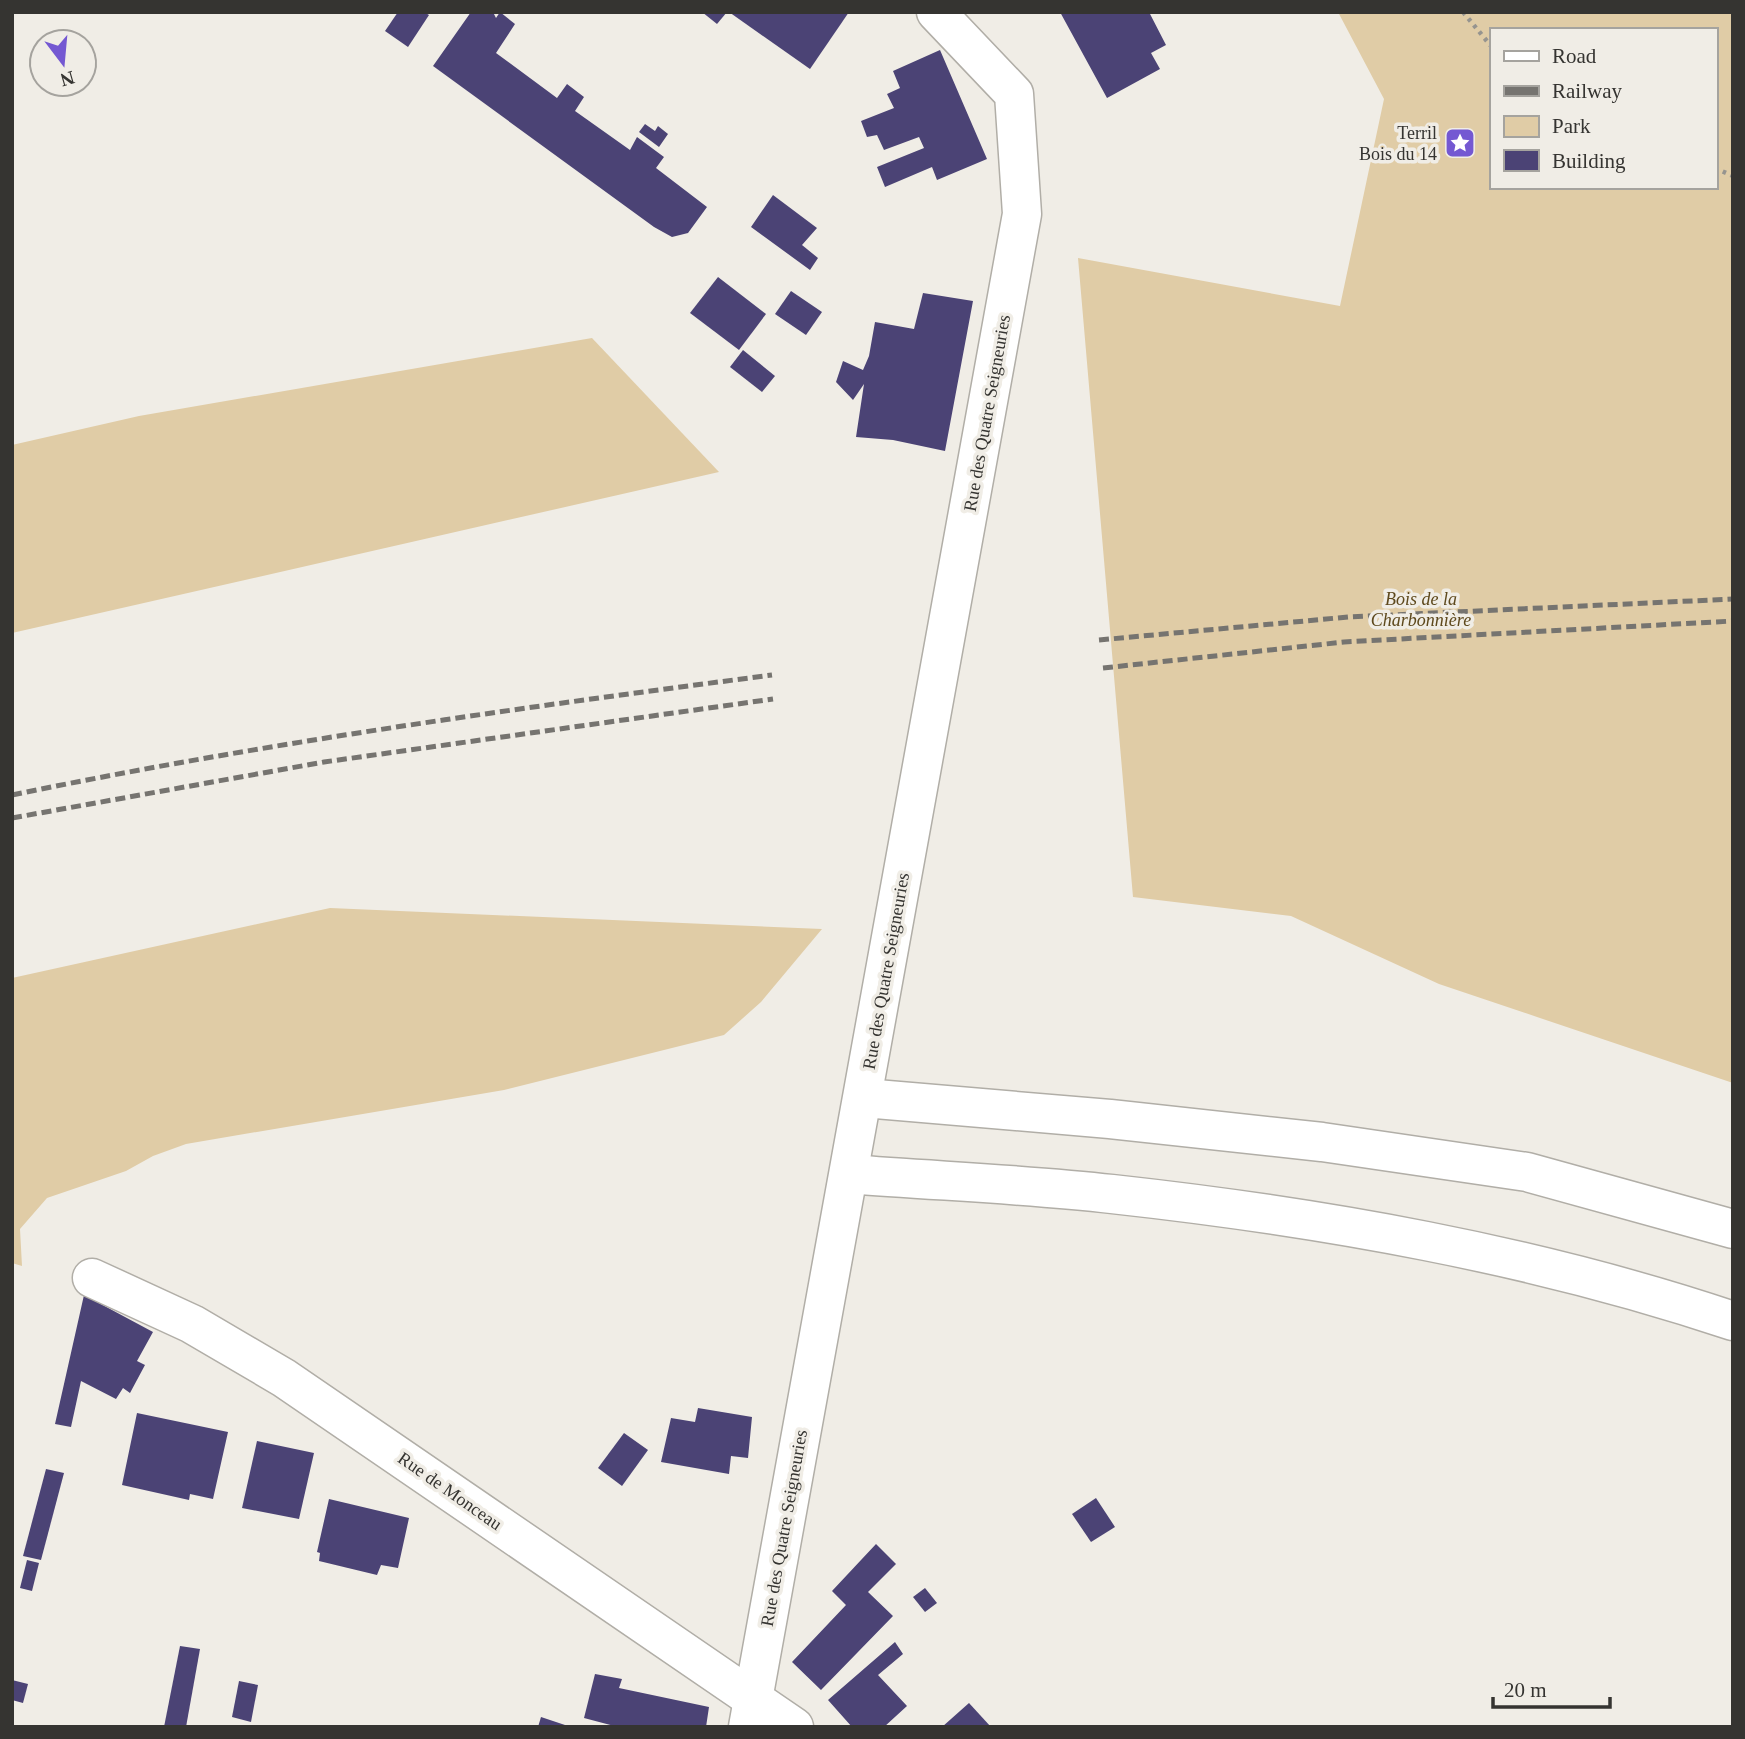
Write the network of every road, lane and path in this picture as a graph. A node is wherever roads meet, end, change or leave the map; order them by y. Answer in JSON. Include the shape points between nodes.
{"nodes":[{"id":1,"x":936,"y":12,"type":"edge"},
{"id":2,"x":1463,"y":12,"type":"edge"},
{"id":3,"x":1490,"y":45,"type":"edge"},
{"id":4,"x":1717,"y":169,"type":"edge"},
{"id":5,"x":1733,"y":176,"type":"edge"},
{"id":6,"x":864,"y":1098,"type":"junction"},
{"id":7,"x":849,"y":1174,"type":"junction"},
{"id":8,"x":1733,"y":1229,"type":"edge"},
{"id":9,"x":92,"y":1278,"type":"dead end"},
{"id":10,"x":1733,"y":1321,"type":"edge"},
{"id":11,"x":751,"y":1712,"type":"edge"},
{"id":12,"x":794,"y":1727,"type":"edge"}],
"edges":[{"from":1,"to":6,"type":"street","name":"Rue des Quatre Seigneuries","via":[[1014,94],[1022,214]]},
{"from":2,"to":3,"type":"path"},
{"from":4,"to":5,"type":"path"},
{"from":6,"to":7,"type":"street","name":"Rue des Quatre Seigneuries"},
{"from":6,"to":8,"type":"street","via":[[1322,1142],[1527,1172]]},
{"from":7,"to":10,"type":"street","via":[[1112,1194],[1314,1222],[1502,1256]]},
{"from":7,"to":11,"type":"street","name":"Rue des Quatre Seigneuries"},
{"from":9,"to":11,"type":"street","name":"Rue de Monceau","via":[[192,1324],[284,1378],[693,1660]]},
{"from":11,"to":12,"type":"street","name":"Rue de Monceau"}]}
